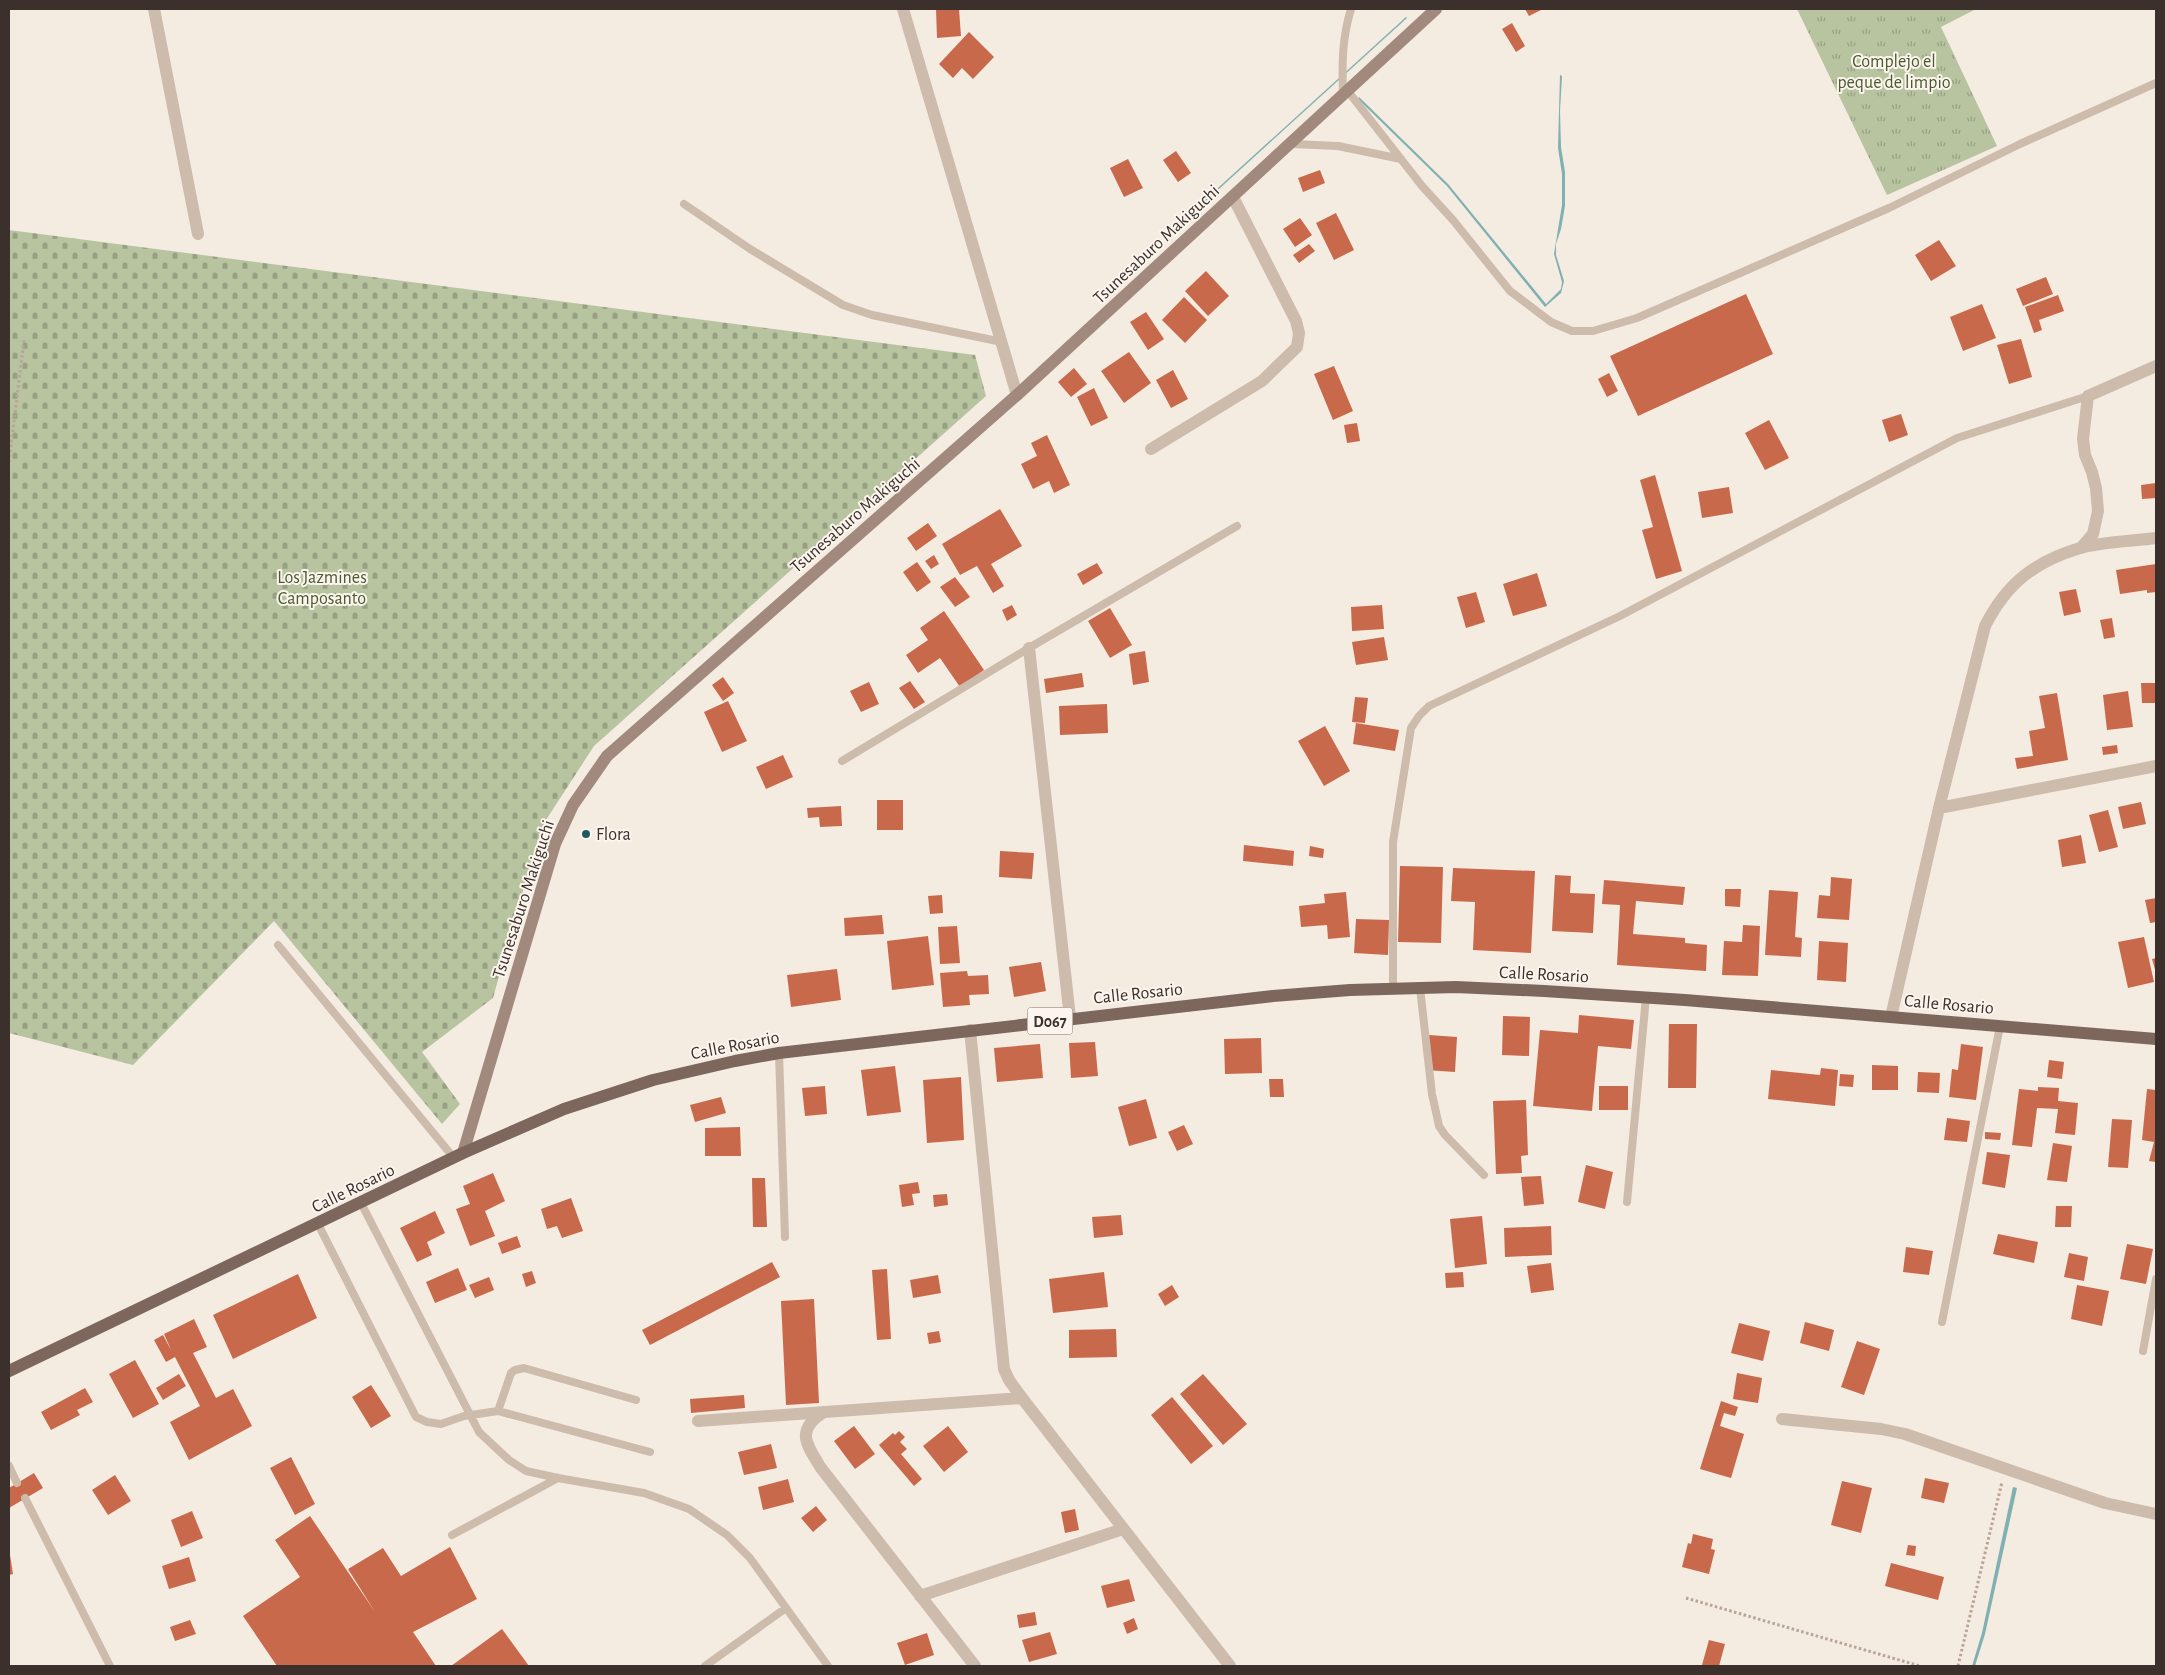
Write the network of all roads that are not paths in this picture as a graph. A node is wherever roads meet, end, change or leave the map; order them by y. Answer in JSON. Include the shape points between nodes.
{"nodes":[{"id":1,"x":154,"y":9,"type":"edge"},
{"id":2,"x":903,"y":9,"type":"edge"},
{"id":3,"x":1351,"y":9,"type":"edge"},
{"id":4,"x":1436,"y":9,"type":"edge"},
{"id":5,"x":2156,"y":84,"type":"edge"},
{"id":6,"x":1345,"y":92,"type":"junction"},
{"id":7,"x":1292,"y":144,"type":"junction"},
{"id":8,"x":1401,"y":159,"type":"junction"},
{"id":9,"x":1233,"y":197,"type":"junction"},
{"id":10,"x":684,"y":204,"type":"dead end"},
{"id":11,"x":198,"y":234,"type":"dead end"},
{"id":12,"x":1002,"y":342,"type":"junction"},
{"id":13,"x":2156,"y":366,"type":"edge"},
{"id":14,"x":1017,"y":395,"type":"junction"},
{"id":15,"x":2088,"y":396,"type":"junction"},
{"id":16,"x":1151,"y":449,"type":"dead end"},
{"id":17,"x":1238,"y":526,"type":"dead end"},
{"id":18,"x":2156,"y":538,"type":"edge"},
{"id":19,"x":2081,"y":548,"type":"junction"},
{"id":20,"x":1029,"y":648,"type":"junction"},
{"id":21,"x":842,"y":761,"type":"dead end"},
{"id":22,"x":2156,"y":766,"type":"edge"},
{"id":23,"x":1939,"y":808,"type":"junction"},
{"id":24,"x":278,"y":945,"type":"dead end"},
{"id":25,"x":1420,"y":988,"type":"junction"},
{"id":26,"x":1392,"y":989,"type":"junction"},
{"id":27,"x":1646,"y":997,"type":"junction"},
{"id":28,"x":1891,"y":1017,"type":"junction"},
{"id":29,"x":1070,"y":1018,"type":"junction"},
{"id":30,"x":2000,"y":1026,"type":"junction"},
{"id":31,"x":970,"y":1030,"type":"junction"},
{"id":32,"x":2156,"y":1039,"type":"edge"},
{"id":33,"x":779,"y":1053,"type":"junction"},
{"id":34,"x":459,"y":1156,"type":"junction"},
{"id":35,"x":1484,"y":1175,"type":"dead end"},
{"id":36,"x":1627,"y":1202,"type":"dead end"},
{"id":37,"x":362,"y":1203,"type":"junction"},
{"id":38,"x":318,"y":1224,"type":"junction"},
{"id":39,"x":785,"y":1237,"type":"dead end"},
{"id":40,"x":2156,"y":1279,"type":"edge"},
{"id":41,"x":1942,"y":1322,"type":"dead end"},
{"id":42,"x":2143,"y":1351,"type":"dead end"},
{"id":43,"x":9,"y":1371,"type":"edge"},
{"id":44,"x":1022,"y":1398,"type":"junction"},
{"id":45,"x":636,"y":1400,"type":"dead end"},
{"id":46,"x":498,"y":1411,"type":"junction"},
{"id":47,"x":824,"y":1412,"type":"junction"},
{"id":48,"x":471,"y":1414,"type":"junction"},
{"id":49,"x":1782,"y":1419,"type":"dead end"},
{"id":50,"x":698,"y":1421,"type":"dead end"},
{"id":51,"x":650,"y":1452,"type":"dead end"},
{"id":52,"x":9,"y":1466,"type":"edge"},
{"id":53,"x":558,"y":1478,"type":"junction"},
{"id":54,"x":17,"y":1483,"type":"dead end"},
{"id":55,"x":25,"y":1498,"type":"dead end"},
{"id":56,"x":2156,"y":1514,"type":"edge"},
{"id":57,"x":1123,"y":1528,"type":"junction"},
{"id":58,"x":452,"y":1535,"type":"dead end"},
{"id":59,"x":920,"y":1596,"type":"junction"},
{"id":60,"x":786,"y":1608,"type":"junction"},
{"id":61,"x":110,"y":1666,"type":"edge"},
{"id":62,"x":705,"y":1666,"type":"edge"},
{"id":63,"x":828,"y":1666,"type":"edge"},
{"id":64,"x":975,"y":1666,"type":"edge"},
{"id":65,"x":1230,"y":1666,"type":"edge"}],
"edges":[{"from":1,"to":11,"type":"street"},
{"from":2,"to":12,"type":"street"},
{"from":3,"to":6,"type":"lane","via":[[1341,57]]},
{"from":4,"to":6,"type":"street","name":"Tsunesaburo Makiguchi"},
{"from":5,"to":8,"type":"lane","via":[[2020,144],[1880,212],[1637,318],[1592,331],[1572,330],[1550,322],[1510,291]]},
{"from":6,"to":7,"type":"street","name":"Tsunesaburo Makiguchi"},
{"from":6,"to":8,"type":"lane"},
{"from":7,"to":8,"type":"lane","via":[[1338,146]]},
{"from":7,"to":9,"type":"street","name":"Tsunesaburo Makiguchi"},
{"from":9,"to":14,"type":"street","name":"Tsunesaburo Makiguchi"},
{"from":9,"to":16,"type":"street","via":[[1296,321],[1299,333],[1296,347],[1262,381]]},
{"from":10,"to":12,"type":"lane","via":[[750,249],[843,305],[872,315]]},
{"from":12,"to":14,"type":"street"},
{"from":13,"to":15,"type":"street"},
{"from":14,"to":34,"type":"street","name":"Tsunesaburo Makiguchi","via":[[607,756],[573,804],[555,844]]},
{"from":15,"to":19,"type":"street","via":[[2083,439],[2096,488],[2098,511],[2093,534]]},
{"from":15,"to":26,"type":"lane","via":[[1957,438],[1620,616],[1429,706],[1411,728],[1393,842]]},
{"from":17,"to":20,"type":"lane"},
{"from":18,"to":19,"type":"street"},
{"from":19,"to":23,"type":"street","via":[[2024,574],[1994,609],[1985,626]]},
{"from":20,"to":21,"type":"lane"},
{"from":20,"to":29,"type":"street"},
{"from":22,"to":23,"type":"street"},
{"from":23,"to":28,"type":"street"},
{"from":24,"to":34,"type":"lane"},
{"from":25,"to":26,"type":"main road","name":"Calle Rosario","number":"D067"},
{"from":25,"to":27,"type":"main road","name":"Calle Rosario","number":"D067","via":[[1466,987]]},
{"from":25,"to":35,"type":"lane","via":[[1432,1094],[1439,1126]]},
{"from":26,"to":29,"type":"main road","name":"Calle Rosario","number":"D067","via":[[1273,996]]},
{"from":27,"to":28,"type":"main road","name":"Calle Rosario","number":"D067"},
{"from":27,"to":36,"type":"lane"},
{"from":28,"to":30,"type":"main road","name":"Calle Rosario","number":"D067"},
{"from":29,"to":31,"type":"main road","name":"Calle Rosario","number":"D067"},
{"from":30,"to":32,"type":"main road","name":"Calle Rosario","number":"D067"},
{"from":30,"to":41,"type":"lane"},
{"from":31,"to":33,"type":"main road","name":"Calle Rosario","number":"D067"},
{"from":31,"to":44,"type":"street","via":[[1004,1369]]},
{"from":33,"to":34,"type":"main road","name":"Calle Rosario","number":"D067","via":[[690,1071],[620,1090],[556,1112]]},
{"from":33,"to":39,"type":"lane"},
{"from":34,"to":37,"type":"main road","name":"Calle Rosario","number":"D067"},
{"from":37,"to":38,"type":"main road","name":"Calle Rosario","number":"D067"},
{"from":37,"to":48,"type":"lane"},
{"from":38,"to":43,"type":"main road","name":"Calle Rosario","number":"D067"},
{"from":38,"to":48,"type":"lane","via":[[416,1417],[441,1424]]},
{"from":40,"to":42,"type":"lane"},
{"from":44,"to":47,"type":"street"},
{"from":44,"to":57,"type":"street"},
{"from":45,"to":46,"type":"lane","via":[[524,1368],[511,1373]]},
{"from":46,"to":48,"type":"lane"},
{"from":46,"to":51,"type":"lane"},
{"from":47,"to":50,"type":"street"},
{"from":47,"to":59,"type":"street","via":[[806,1427],[811,1452]]},
{"from":48,"to":53,"type":"lane","via":[[479,1432],[509,1460],[526,1471]]},
{"from":49,"to":56,"type":"street","via":[[1905,1434],[2105,1503]]},
{"from":52,"to":54,"type":"lane"},
{"from":53,"to":58,"type":"lane"},
{"from":53,"to":60,"type":"lane","via":[[644,1493],[688,1509],[727,1535],[750,1558]]},
{"from":55,"to":61,"type":"lane"},
{"from":57,"to":59,"type":"street"},
{"from":57,"to":65,"type":"street"},
{"from":59,"to":64,"type":"street"},
{"from":60,"to":62,"type":"lane"},
{"from":60,"to":63,"type":"lane"}]}
